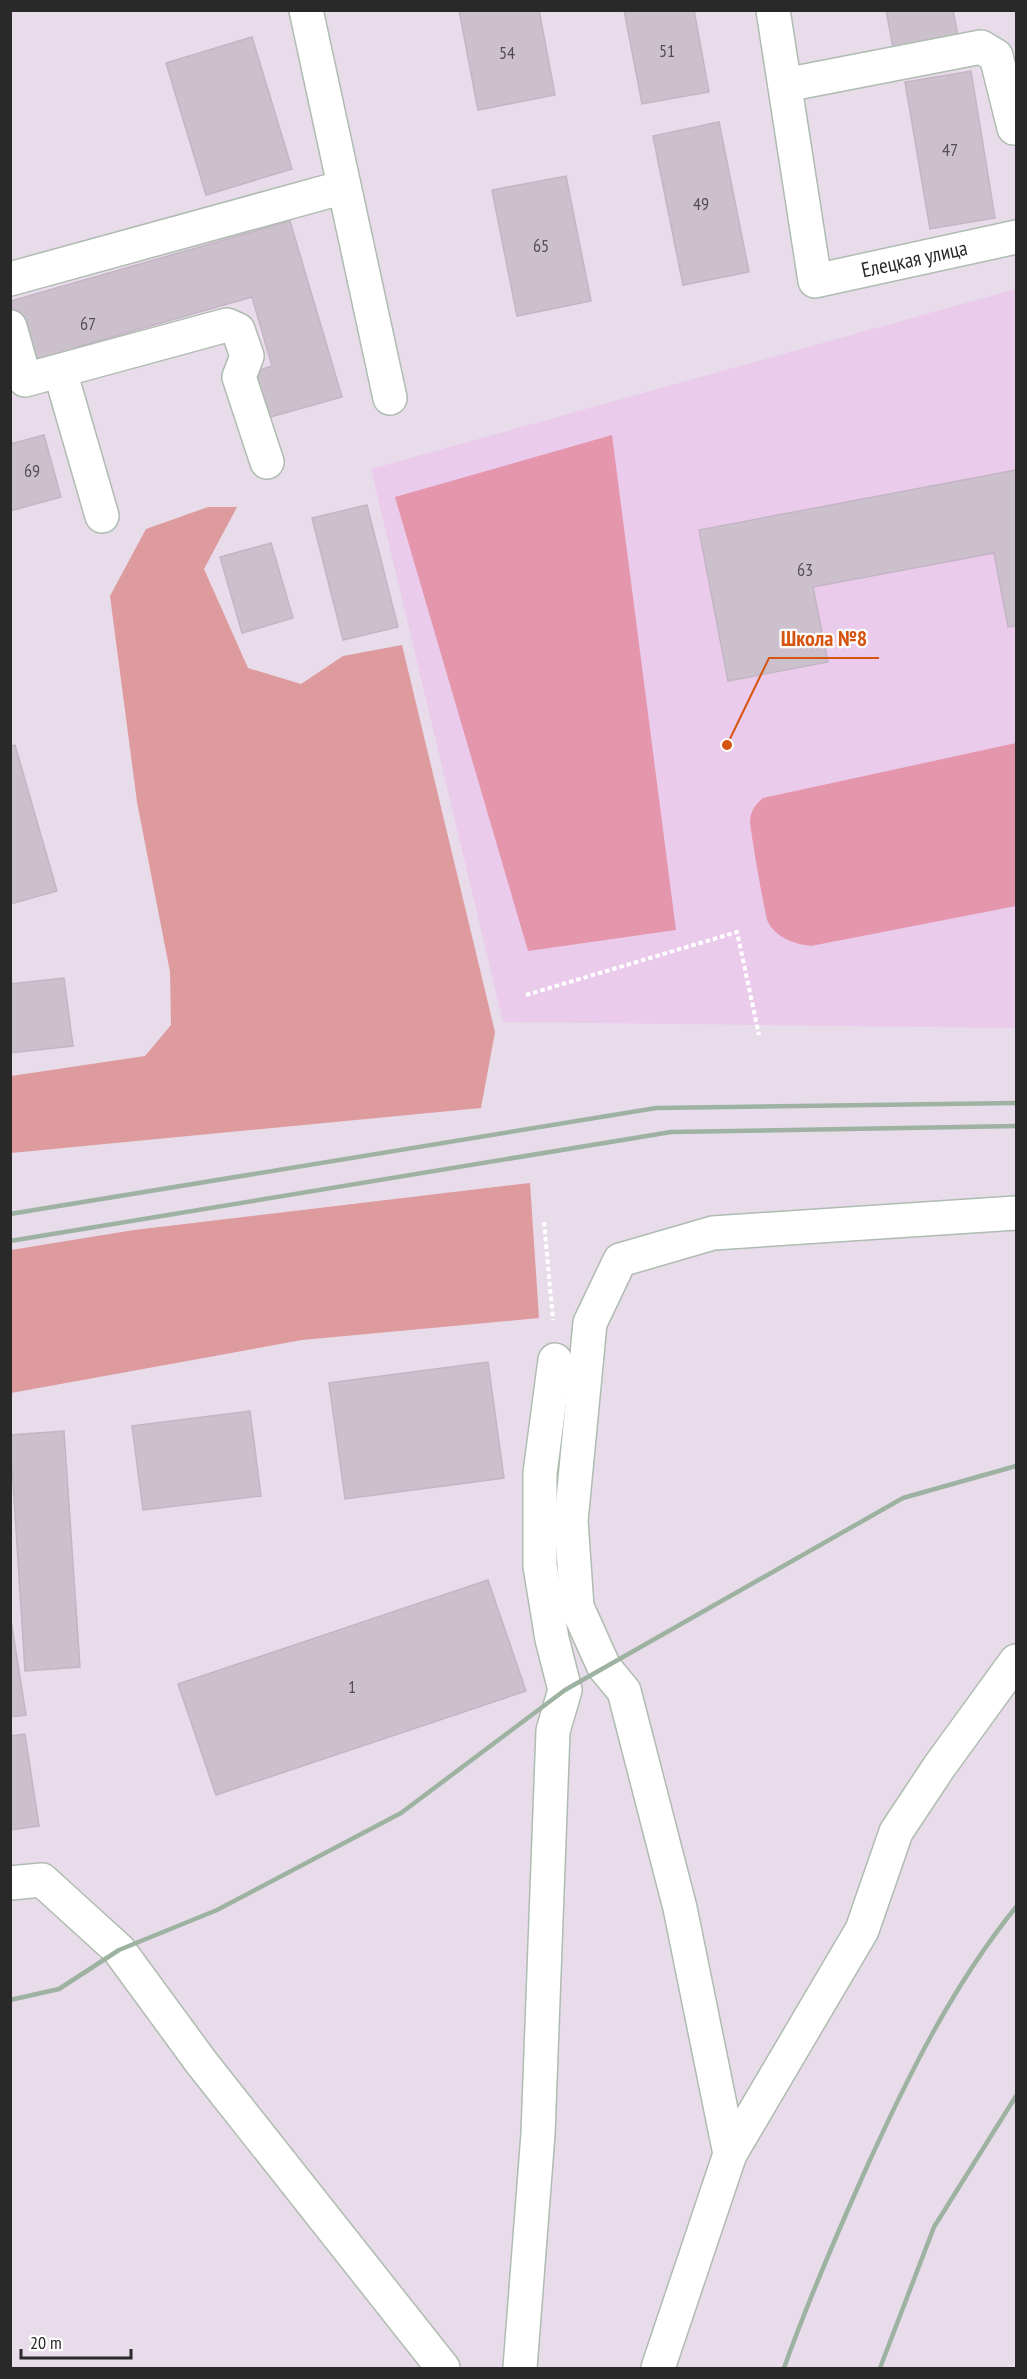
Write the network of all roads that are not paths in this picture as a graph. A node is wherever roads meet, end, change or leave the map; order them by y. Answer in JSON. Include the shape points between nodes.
{"nodes":[{"id":1,"x":306,"y":10,"type":"edge"},
{"id":2,"x":774,"y":10,"type":"edge"},
{"id":3,"x":785,"y":86,"type":"junction"},
{"id":4,"x":1014,"y":128,"type":"dead end"},
{"id":5,"x":344,"y":187,"type":"junction"},
{"id":6,"x":1017,"y":237,"type":"edge"},
{"id":7,"x":10,"y":279,"type":"edge"},
{"id":8,"x":10,"y":327,"type":"edge"},
{"id":9,"x":60,"y":371,"type":"junction"},
{"id":10,"x":390,"y":398,"type":"dead end"},
{"id":11,"x":267,"y":462,"type":"dead end"},
{"id":12,"x":102,"y":516,"type":"dead end"},
{"id":13,"x":1017,"y":1213,"type":"edge"},
{"id":14,"x":555,"y":1360,"type":"road end"},
{"id":15,"x":1017,"y":1661,"type":"edge"},
{"id":16,"x":10,"y":1883,"type":"edge"},
{"id":17,"x":730,"y":2154,"type":"junction"},
{"id":18,"x":443,"y":2368,"type":"edge"},
{"id":19,"x":520,"y":2368,"type":"edge"},
{"id":20,"x":658,"y":2368,"type":"edge"}],
"edges":[{"from":1,"to":5,"type":"street"},
{"from":2,"to":3,"type":"street"},
{"from":3,"to":4,"type":"street","via":[[981,46],[996,56]]},
{"from":3,"to":6,"type":"street","name":"Елецкая улица","via":[[814,281]]},
{"from":5,"to":7,"type":"street"},
{"from":5,"to":10,"type":"street"},
{"from":8,"to":9,"type":"street","via":[[25,380]]},
{"from":9,"to":11,"type":"street","via":[[227,325],[238,330],[247,357],[239,377]]},
{"from":9,"to":12,"type":"street"},
{"from":13,"to":17,"type":"street","via":[[713,1233],[620,1260],[590,1323],[571,1521],[577,1607],[604,1667],[624,1691],[680,1908]]},
{"from":14,"to":19,"type":"street","via":[[540,1473],[540,1566],[565,1690],[552,1731],[538,2134]]},
{"from":15,"to":17,"type":"street","via":[[896,1832],[862,1930]]},
{"from":16,"to":18,"type":"street","via":[[42,1880],[119,1950],[201,2062]]},
{"from":17,"to":20,"type":"street"}]}
